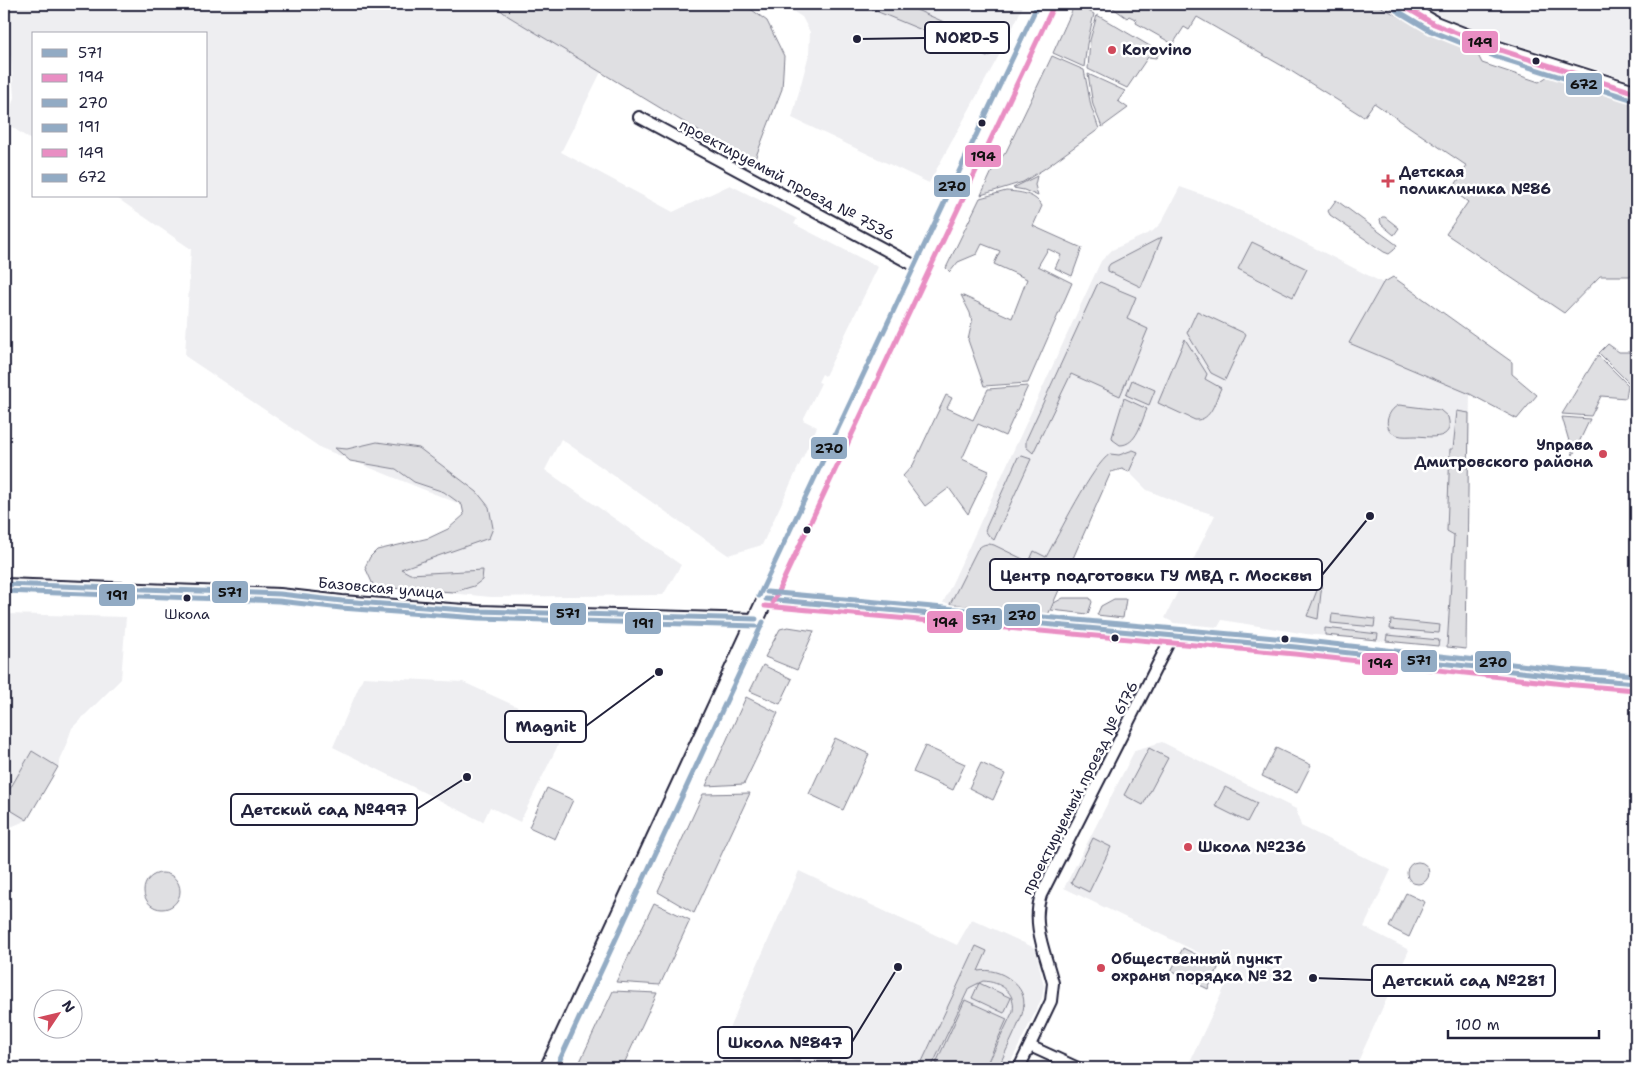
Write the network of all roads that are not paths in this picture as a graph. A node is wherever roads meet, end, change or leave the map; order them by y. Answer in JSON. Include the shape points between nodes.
{"nodes":[{"id":1,"x":1046,"y":4,"type":"edge"},
{"id":2,"x":1400,"y":4,"type":"edge"},
{"id":3,"x":1636,"y":93,"type":"edge"},
{"id":4,"x":639,"y":117,"type":"dead end"},
{"id":5,"x":921,"y":269,"type":"junction"},
{"id":6,"x":4,"y":584,"type":"edge"},
{"id":7,"x":766,"y":599,"type":"junction"},
{"id":8,"x":756,"y":619,"type":"junction"},
{"id":9,"x":1172,"y":636,"type":"junction"},
{"id":10,"x":1636,"y":683,"type":"edge"},
{"id":11,"x":1030,"y":1046,"type":"junction"},
{"id":12,"x":548,"y":1068,"type":"edge"},
{"id":13,"x":1019,"y":1068,"type":"edge"},
{"id":14,"x":1078,"y":1068,"type":"edge"}],
"edges":[{"from":1,"to":5,"type":"main road"},
{"from":2,"to":3,"type":"main road","via":[[1434,24],[1498,49]]},
{"from":4,"to":5,"type":"street","name":"проектируемый проезд № 7536"},
{"from":5,"to":7,"type":"main road"},
{"from":6,"to":8,"type":"street","name":"Базовская улица","via":[[280,594],[342,602],[478,611]]},
{"from":7,"to":8,"type":"main road"},
{"from":7,"to":9,"type":"main road"},
{"from":8,"to":12,"type":"main road"},
{"from":9,"to":10,"type":"main road"},
{"from":9,"to":11,"type":"street","name":"проектируемый проезд № 6176","via":[[1038,905],[1038,930],[1053,993]]},
{"from":11,"to":13,"type":"street","name":"проектируемый проезд № 6176"},
{"from":11,"to":14,"type":"street"}]}
